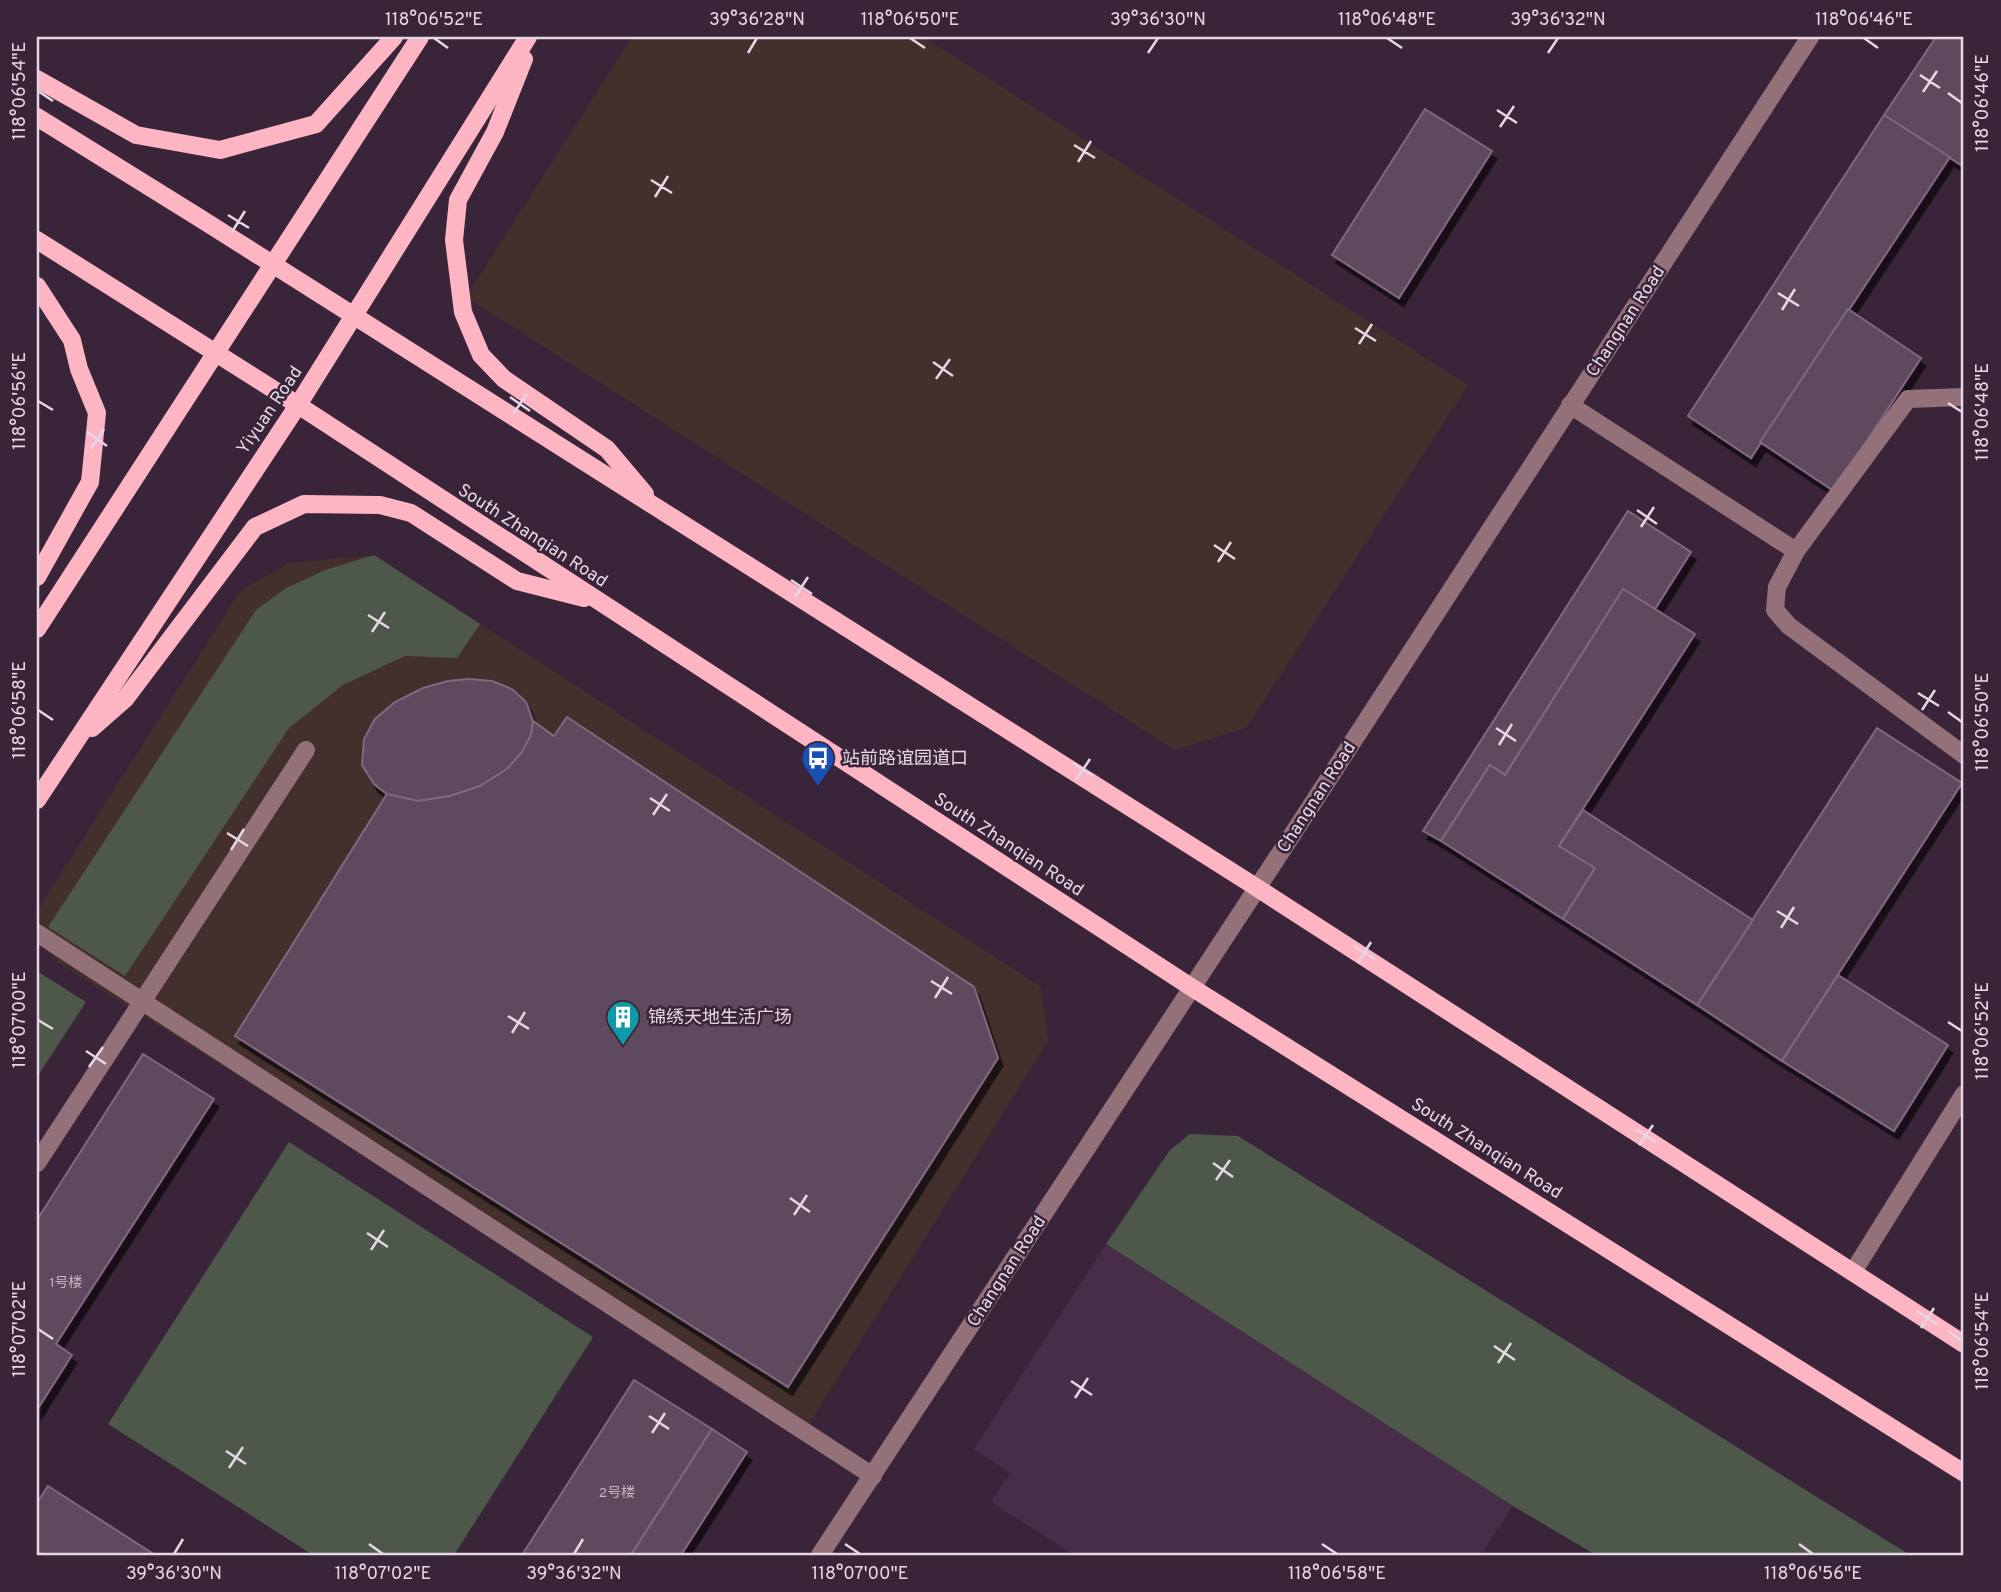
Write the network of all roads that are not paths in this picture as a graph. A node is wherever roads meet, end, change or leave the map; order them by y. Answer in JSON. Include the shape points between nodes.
{"nodes":[{"id":1,"x":394,"y":37,"type":"edge"},
{"id":2,"x":420,"y":37,"type":"edge"},
{"id":3,"x":530,"y":37,"type":"edge"},
{"id":4,"x":1810,"y":37,"type":"edge"},
{"id":5,"x":37,"y":79,"type":"edge"},
{"id":6,"x":37,"y":117,"type":"edge"},
{"id":7,"x":37,"y":240,"type":"edge"},
{"id":8,"x":274,"y":265,"type":"junction"},
{"id":9,"x":37,"y":286,"type":"edge"},
{"id":10,"x":354,"y":317,"type":"junction"},
{"id":11,"x":215,"y":353,"type":"junction"},
{"id":12,"x":1964,"y":397,"type":"edge"},
{"id":13,"x":298,"y":405,"type":"junction"},
{"id":14,"x":1570,"y":405,"type":"junction"},
{"id":15,"x":659,"y":509,"type":"junction"},
{"id":16,"x":1796,"y":551,"type":"junction"},
{"id":17,"x":37,"y":577,"type":"edge"},
{"id":18,"x":598,"y":602,"type":"junction"},
{"id":19,"x":37,"y":629,"type":"edge"},
{"id":20,"x":74,"y":744,"type":"junction"},
{"id":21,"x":306,"y":750,"type":"dead end"},
{"id":22,"x":1964,"y":755,"type":"edge"},
{"id":23,"x":37,"y":800,"type":"edge"},
{"id":24,"x":1257,"y":888,"type":"junction"},
{"id":25,"x":37,"y":933,"type":"edge"},
{"id":26,"x":1191,"y":987,"type":"junction"},
{"id":27,"x":142,"y":1002,"type":"junction"},
{"id":28,"x":1964,"y":1094,"type":"edge"},
{"id":29,"x":37,"y":1163,"type":"edge"},
{"id":30,"x":1853,"y":1272,"type":"junction"},
{"id":31,"x":1964,"y":1343,"type":"edge"},
{"id":32,"x":1964,"y":1473,"type":"edge"},
{"id":33,"x":873,"y":1476,"type":"junction"},
{"id":34,"x":820,"y":1555,"type":"edge"}],
"edges":[{"from":1,"to":5,"type":"main road","via":[[316,124],[220,150],[136,135]]},
{"from":2,"to":8,"type":"main road"},
{"from":3,"to":10,"type":"main road","name":"Yiyuan Road"},
{"from":3,"to":15,"type":"main road","via":[[495,132],[458,200],[454,240],[463,312],[481,355],[504,379],[607,449]]},
{"from":4,"to":14,"type":"street","name":"Changnan Road"},
{"from":6,"to":8,"type":"main road"},
{"from":7,"to":11,"type":"main road","name":"South Zhanqian Road"},
{"from":8,"to":10,"type":"main road"},
{"from":8,"to":11,"type":"main road"},
{"from":9,"to":17,"type":"main road","via":[[72,340],[97,413],[90,482]]},
{"from":10,"to":13,"type":"main road","name":"Yiyuan Road"},
{"from":10,"to":15,"type":"main road"},
{"from":11,"to":13,"type":"main road","name":"South Zhanqian Road"},
{"from":11,"to":19,"type":"main road"},
{"from":12,"to":16,"type":"street","via":[[1908,398]]},
{"from":13,"to":18,"type":"main road","name":"South Zhanqian Road"},
{"from":13,"to":20,"type":"main road","name":"Yiyuan Road"},
{"from":14,"to":16,"type":"street"},
{"from":14,"to":24,"type":"street","name":"Changnan Road"},
{"from":15,"to":24,"type":"main road"},
{"from":16,"to":22,"type":"street","via":[[1777,587],[1775,610],[1789,626]]},
{"from":18,"to":20,"type":"main road","via":[[517,580],[411,513],[380,505],[304,503],[255,527],[125,699]]},
{"from":18,"to":26,"type":"main road","name":"South Zhanqian Road"},
{"from":20,"to":23,"type":"main road","name":"Yiyuan Road"},
{"from":21,"to":27,"type":"street"},
{"from":24,"to":26,"type":"street","name":"Changnan Road"},
{"from":24,"to":30,"type":"main road"},
{"from":25,"to":27,"type":"street"},
{"from":26,"to":32,"type":"main road","name":"South Zhanqian Road"},
{"from":26,"to":33,"type":"street","name":"Changnan Road"},
{"from":27,"to":29,"type":"street"},
{"from":27,"to":33,"type":"street"},
{"from":28,"to":30,"type":"street"},
{"from":30,"to":31,"type":"main road"},
{"from":33,"to":34,"type":"street","name":"Changnan Road"}]}
